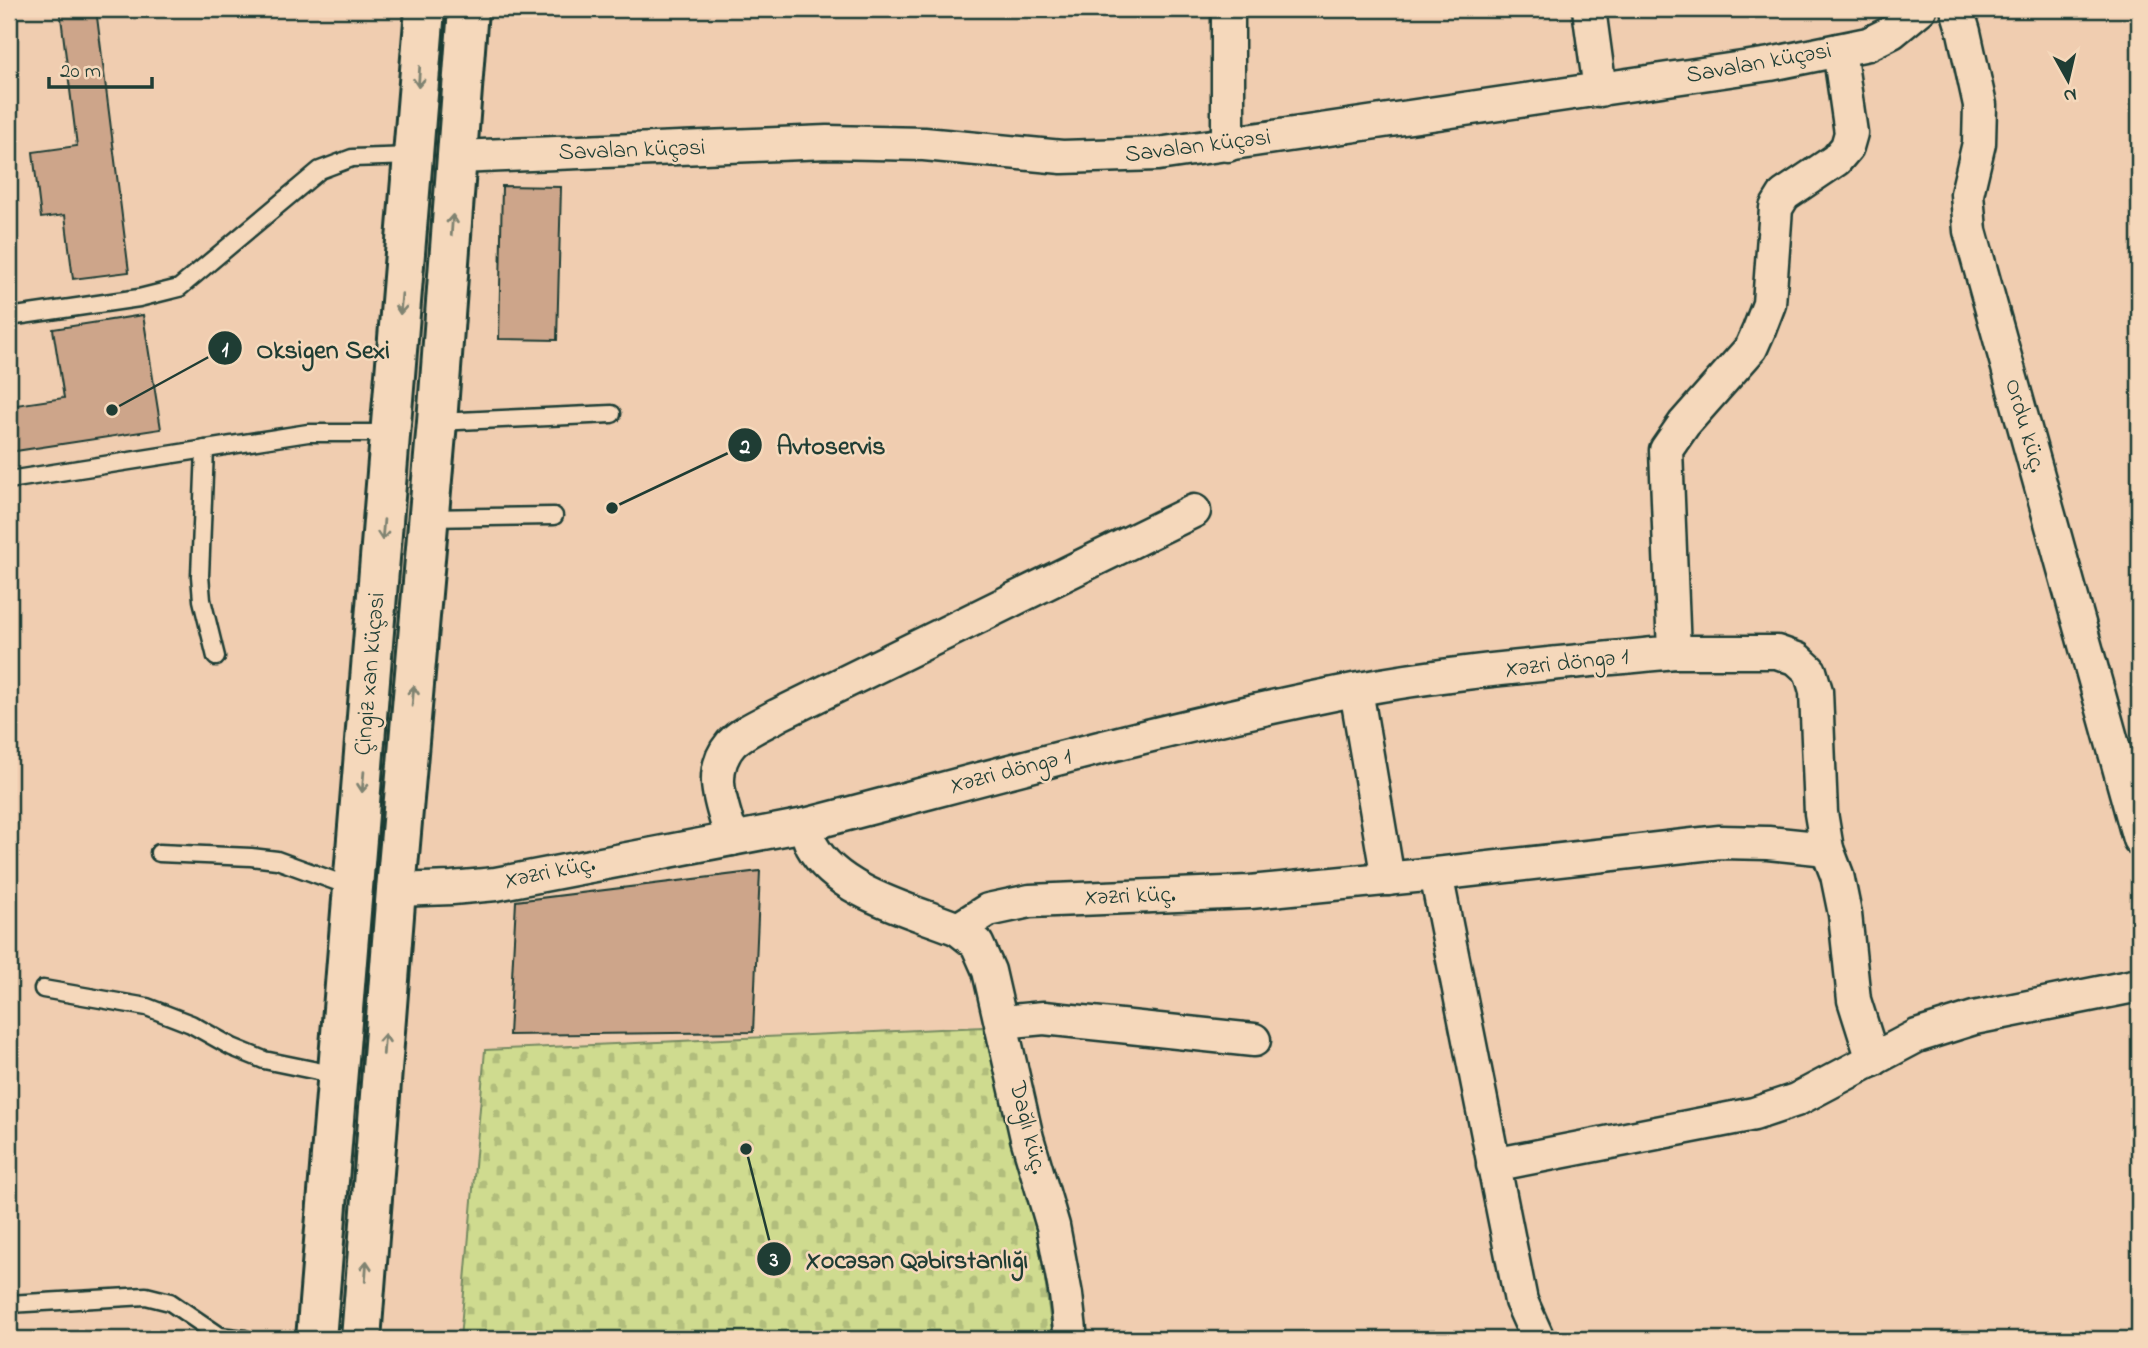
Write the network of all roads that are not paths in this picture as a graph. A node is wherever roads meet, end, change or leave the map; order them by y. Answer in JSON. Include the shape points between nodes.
{"nodes":[{"id":1,"x":425,"y":9,"type":"edge"},
{"id":2,"x":468,"y":9,"type":"edge"},
{"id":3,"x":1228,"y":9,"type":"edge"},
{"id":4,"x":1589,"y":9,"type":"edge"},
{"id":5,"x":1920,"y":9,"type":"edge"},
{"id":6,"x":1956,"y":9,"type":"edge"},
{"id":7,"x":1839,"y":50,"type":"junction"},
{"id":8,"x":1600,"y":90,"type":"junction"},
{"id":9,"x":1228,"y":145,"type":"junction"},
{"id":10,"x":413,"y":156,"type":"junction"},
{"id":11,"x":458,"y":157,"type":"junction"},
{"id":12,"x":9,"y":317,"type":"edge"},
{"id":13,"x":612,"y":414,"type":"dead end"},
{"id":14,"x":437,"y":422,"type":"junction"},
{"id":15,"x":391,"y":433,"type":"junction"},
{"id":16,"x":205,"y":449,"type":"junction"},
{"id":17,"x":9,"y":480,"type":"edge"},
{"id":18,"x":1194,"y":511,"type":"dead end"},
{"id":19,"x":554,"y":516,"type":"dead end"},
{"id":20,"x":428,"y":519,"type":"junction"},
{"id":21,"x":1674,"y":652,"type":"junction"},
{"id":22,"x":216,"y":657,"type":"dead end"},
{"id":23,"x":1356,"y":690,"type":"junction"},
{"id":24,"x":805,"y":825,"type":"junction"},
{"id":25,"x":732,"y":839,"type":"junction"},
{"id":26,"x":2139,"y":839,"type":"edge"},
{"id":27,"x":1827,"y":849,"type":"junction"},
{"id":28,"x":159,"y":853,"type":"dead end"},
{"id":29,"x":1436,"y":874,"type":"junction"},
{"id":30,"x":1388,"y":879,"type":"junction"},
{"id":31,"x":354,"y":888,"type":"junction"},
{"id":32,"x":396,"y":890,"type":"junction"},
{"id":33,"x":958,"y":929,"type":"junction"},
{"id":34,"x":2139,"y":985,"type":"edge"},
{"id":35,"x":43,"y":989,"type":"dead end"},
{"id":36,"x":1002,"y":1022,"type":"junction"},
{"id":37,"x":1254,"y":1040,"type":"dead end"},
{"id":38,"x":1873,"y":1060,"type":"junction"},
{"id":39,"x":337,"y":1075,"type":"junction"},
{"id":40,"x":1493,"y":1165,"type":"junction"},
{"id":41,"x":9,"y":1304,"type":"edge"},
{"id":42,"x":1530,"y":1337,"type":"edge"},
{"id":43,"x":245,"y":1339,"type":"edge"},
{"id":44,"x":317,"y":1339,"type":"edge"},
{"id":45,"x":360,"y":1339,"type":"edge"},
{"id":46,"x":1071,"y":1339,"type":"edge"}],
"edges":[{"from":1,"to":10,"type":"main road","name":"Çingiz xan küçəsi","one_way":true},
{"from":2,"to":11,"type":"main road","name":"Çingiz xan küçəsi"},
{"from":3,"to":9,"type":"street"},
{"from":4,"to":8,"type":"street"},
{"from":5,"to":7,"type":"street","name":"Savalan küçəsi","via":[[1892,32],[1868,44]]},
{"from":6,"to":26,"type":"street","name":"Ordu küç.","via":[[1980,105],[1979,143],[1967,194],[1970,231]]},
{"from":7,"to":8,"type":"street","name":"Savalan küçəsi"},
{"from":7,"to":21,"type":"street","via":[[1851,133],[1847,147],[1836,160],[1784,195],[1776,208],[1769,304],[1751,348],[1666,450]]},
{"from":8,"to":9,"type":"street","name":"Savalan küçəsi"},
{"from":9,"to":11,"type":"street","name":"Savalan küçəsi","via":[[1107,157],[827,142]]},
{"from":10,"to":12,"type":"lane","via":[[352,158],[320,170],[179,288]]},
{"from":10,"to":15,"type":"main road","name":"Çingiz xan küçəsi","one_way":true},
{"from":14,"to":11,"type":"main road","name":"Çingiz xan küçəsi","one_way":true},
{"from":13,"to":14,"type":"lane"},
{"from":14,"to":20,"type":"main road","name":"Çingiz xan küçəsi"},
{"from":15,"to":16,"type":"lane","via":[[308,433]]},
{"from":15,"to":31,"type":"main road","name":"Çingiz xan küçəsi","one_way":true},
{"from":16,"to":17,"type":"lane"},
{"from":16,"to":22,"type":"lane","via":[[200,576]]},
{"from":18,"to":25,"type":"street","via":[[778,715],[732,743],[718,764],[717,787]]},
{"from":19,"to":20,"type":"lane"},
{"from":32,"to":20,"type":"main road","name":"Çingiz xan küçəsi","one_way":true},
{"from":21,"to":23,"type":"street","name":"Xəzri döngə 1"},
{"from":21,"to":27,"type":"street","name":"Xəzri döngə 1","via":[[1777,652],[1797,659],[1810,671],[1816,691]]},
{"from":23,"to":24,"type":"street","name":"Xəzri döngə 1","via":[[1199,724]]},
{"from":23,"to":30,"type":"street"},
{"from":24,"to":25,"type":"street","name":"Xəzri küç."},
{"from":24,"to":33,"type":"street","via":[[812,846],[831,870],[873,897]]},
{"from":25,"to":32,"type":"street","name":"Xəzri küç.","via":[[496,884]]},
{"from":27,"to":29,"type":"street","name":"Xəzri küç.","via":[[1720,842]]},
{"from":27,"to":38,"type":"street","via":[[1845,914],[1854,1000]]},
{"from":28,"to":31,"type":"lane","via":[[277,860]]},
{"from":29,"to":30,"type":"street","name":"Xəzri küç."},
{"from":29,"to":40,"type":"street"},
{"from":30,"to":33,"type":"street","name":"Xəzri küç.","via":[[1250,892],[1030,901],[988,910]]},
{"from":31,"to":39,"type":"main road","name":"Çingiz xan küçəsi"},
{"from":45,"to":32,"type":"main road","name":"Çingiz xan küçəsi","one_way":true},
{"from":33,"to":36,"type":"street","name":"Dağlı küç.","via":[[976,944],[989,971]]},
{"from":34,"to":38,"type":"street","via":[[1975,1018],[1917,1036]]},
{"from":35,"to":39,"type":"lane","via":[[147,1007],[264,1060]]},
{"from":36,"to":37,"type":"street","via":[[1044,1018]]},
{"from":36,"to":46,"type":"street","name":"Dağlı küç.","via":[[1027,1138],[1053,1226]]},
{"from":38,"to":40,"type":"street","via":[[1796,1100],[1754,1114]]},
{"from":39,"to":44,"type":"main road","name":"Çingiz xan küçəsi"},
{"from":40,"to":42,"type":"street"},
{"from":41,"to":43,"type":"lane","via":[[146,1296],[170,1302],[220,1336]]}]}
